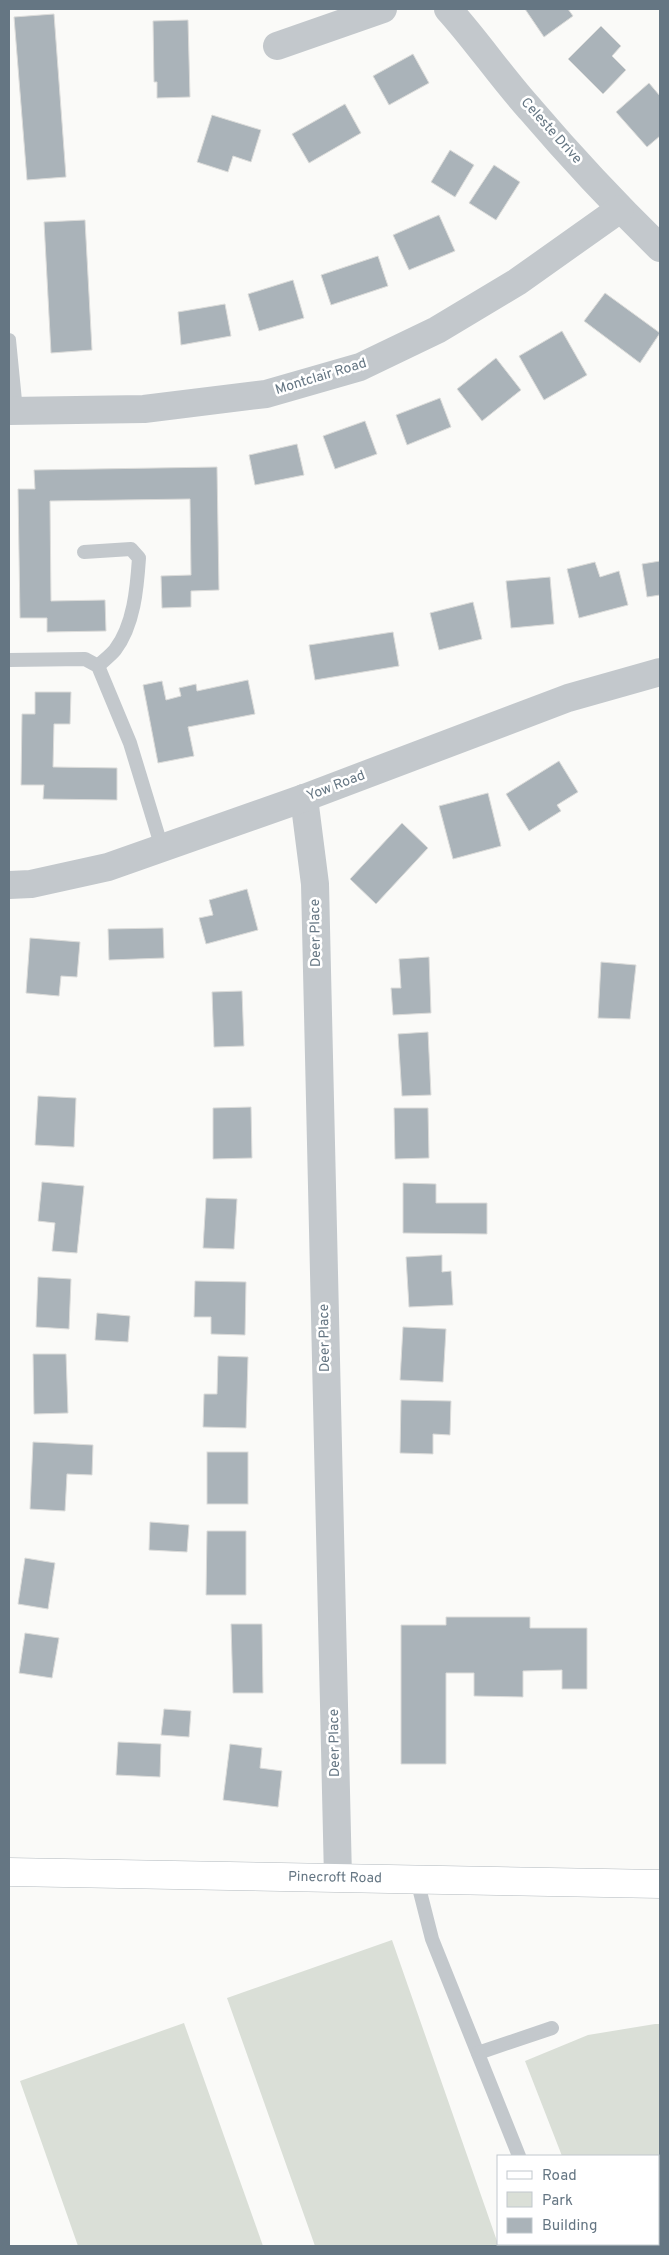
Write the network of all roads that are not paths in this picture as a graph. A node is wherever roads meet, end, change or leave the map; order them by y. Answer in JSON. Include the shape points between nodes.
{"nodes":[{"id":1,"x":384,"y":9,"type":"edge"},
{"id":2,"x":448,"y":9,"type":"edge"},
{"id":3,"x":277,"y":46,"type":"dead end"},
{"id":4,"x":620,"y":209,"type":"junction"},
{"id":5,"x":660,"y":248,"type":"edge"},
{"id":6,"x":9,"y":340,"type":"edge"},
{"id":7,"x":12,"y":411,"type":"edge"},
{"id":8,"x":84,"y":552,"type":"dead end"},
{"id":9,"x":9,"y":660,"type":"edge"},
{"id":10,"x":98,"y":666,"type":"junction"},
{"id":11,"x":660,"y":672,"type":"edge"},
{"id":12,"x":304,"y":798,"type":"junction"},
{"id":13,"x":162,"y":848,"type":"junction"},
{"id":14,"x":9,"y":884,"type":"edge"},
{"id":15,"x":9,"y":1872,"type":"edge"},
{"id":16,"x":338,"y":1878,"type":"junction"},
{"id":17,"x":417,"y":1880,"type":"junction"},
{"id":18,"x":660,"y":1884,"type":"edge"},
{"id":19,"x":552,"y":2028,"type":"dead end"},
{"id":20,"x":478,"y":2053,"type":"junction"},
{"id":21,"x":519,"y":2155,"type":"edge"}],
"edges":[{"from":1,"to":3,"type":"street"},
{"from":2,"to":4,"type":"street","name":"Celeste Drive","via":[[528,108]]},
{"from":4,"to":5,"type":"street","name":"Celeste Drive"},
{"from":4,"to":7,"type":"street","name":"Montclair Road","via":[[517,282],[436,330],[360,367],[266,394],[144,409]]},
{"from":6,"to":7,"type":"lane"},
{"from":8,"to":10,"type":"lane","via":[[131,549],[139,558],[137,591],[124,634],[115,650]]},
{"from":9,"to":10,"type":"lane","via":[[85,659]]},
{"from":10,"to":13,"type":"lane","via":[[130,743]]},
{"from":11,"to":12,"type":"street","name":"Yow Road","via":[[568,698]]},
{"from":12,"to":13,"type":"street","name":"Yow Road"},
{"from":12,"to":16,"type":"street","name":"Deer Place","via":[[315,884]]},
{"from":13,"to":14,"type":"street","name":"Yow Road","via":[[108,868],[32,884]]},
{"from":15,"to":16,"type":"street","name":"Pinecroft Road"},
{"from":16,"to":17,"type":"street","name":"Pinecroft Road"},
{"from":17,"to":18,"type":"street","name":"Pinecroft Road"},
{"from":17,"to":20,"type":"lane","via":[[432,1939]]},
{"from":19,"to":20,"type":"lane"},
{"from":20,"to":21,"type":"lane"}]}
